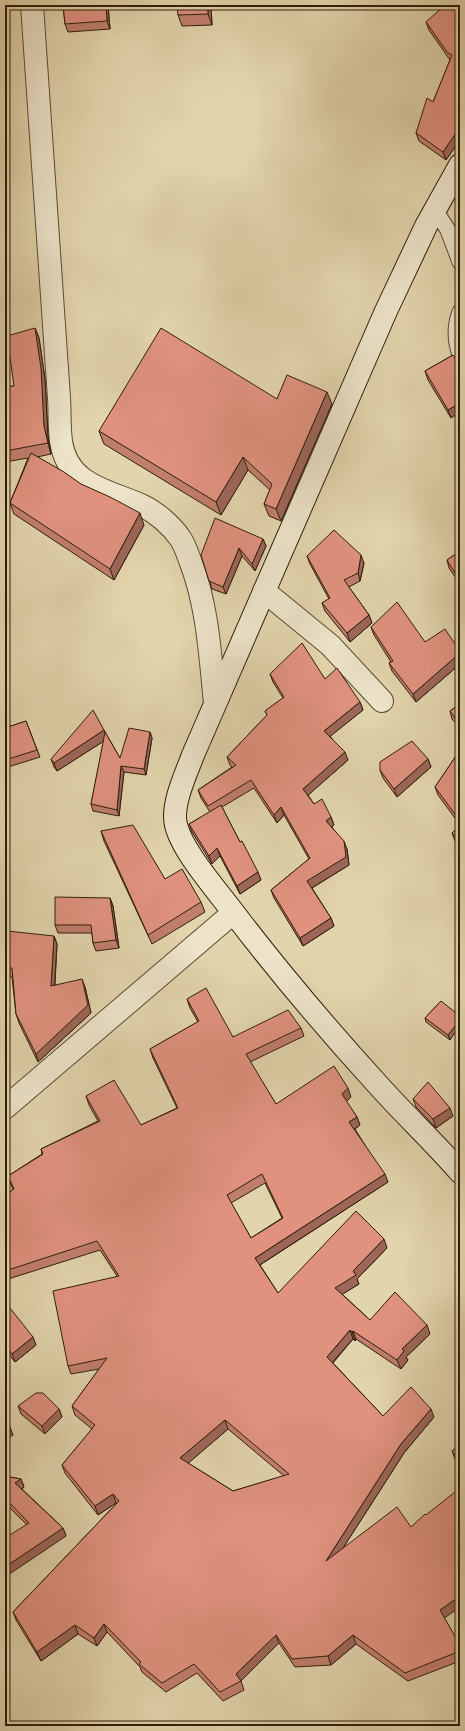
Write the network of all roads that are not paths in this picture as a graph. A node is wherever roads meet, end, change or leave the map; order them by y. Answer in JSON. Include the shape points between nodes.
{"nodes":[{"id":1,"x":32,"y":5,"type":"edge"},
{"id":2,"x":460,"y":165,"type":"edge"},
{"id":3,"x":435,"y":210,"type":"junction"},
{"id":4,"x":460,"y":262,"type":"edge"},
{"id":5,"x":460,"y":312,"type":"edge"},
{"id":6,"x":460,"y":355,"type":"edge"},
{"id":7,"x":264,"y":591,"type":"junction"},
{"id":8,"x":382,"y":701,"type":"dead end"},
{"id":9,"x":216,"y":703,"type":"junction"},
{"id":10,"x":233,"y":913,"type":"junction"},
{"id":11,"x":5,"y":1108,"type":"edge"},
{"id":12,"x":460,"y":1172,"type":"edge"}],
"edges":[{"from":1,"to":9,"type":"street","via":[[61,442],[69,465],[83,481],[142,506],[170,525],[181,539],[197,580],[206,614]]},
{"from":2,"to":3,"type":"street"},
{"from":3,"to":4,"type":"lane","via":[[448,230]]},
{"from":3,"to":7,"type":"street","via":[[386,311]]},
{"from":5,"to":6,"type":"lane","via":[[455,329]]},
{"from":7,"to":8,"type":"street","via":[[330,645]]},
{"from":7,"to":9,"type":"street"},
{"from":9,"to":10,"type":"street","via":[[193,755],[180,793],[176,823],[186,846]]},
{"from":10,"to":11,"type":"street"},
{"from":10,"to":12,"type":"street","via":[[287,981],[374,1081]]}]}
